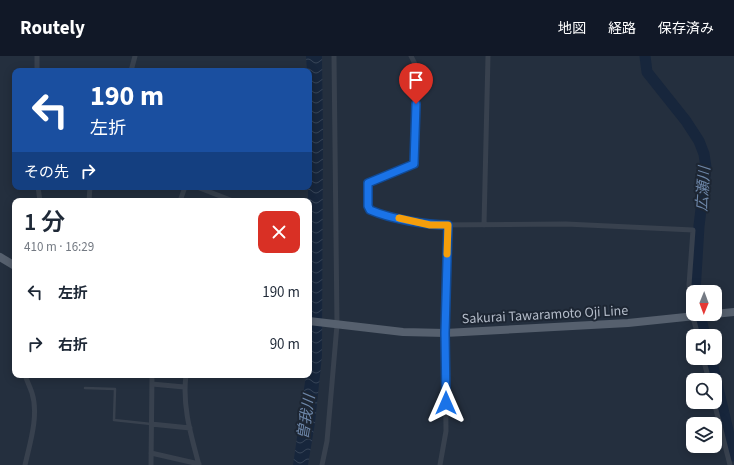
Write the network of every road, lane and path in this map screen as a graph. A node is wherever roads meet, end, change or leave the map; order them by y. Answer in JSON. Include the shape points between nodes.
{"nodes":[{"id":1,"x":37,"y":56,"type":"edge"},
{"id":2,"x":135,"y":56,"type":"edge"},
{"id":3,"x":334,"y":56,"type":"edge"},
{"id":4,"x":411,"y":56,"type":"edge"},
{"id":5,"x":488,"y":56,"type":"edge"},
{"id":6,"x":37,"y":68,"type":"edge"},
{"id":7,"x":131,"y":68,"type":"edge"},
{"id":8,"x":205,"y":190,"type":"edge"},
{"id":9,"x":225,"y":198,"type":"edge"},
{"id":10,"x":484,"y":224,"type":"junction"},
{"id":11,"x":448,"y":225,"type":"junction"},
{"id":12,"x":0,"y":257,"type":"edge"},
{"id":13,"x":12,"y":264,"type":"edge"},
{"id":14,"x":689,"y":285,"type":"edge"},
{"id":15,"x":734,"y":312,"type":"edge"},
{"id":16,"x":722,"y":313,"type":"edge"},
{"id":17,"x":686,"y":317,"type":"edge"},
{"id":18,"x":312,"y":322,"type":"edge"},
{"id":19,"x":336,"y":324,"type":"junction"},
{"id":20,"x":445,"y":333,"type":"junction"},
{"id":21,"x":26,"y":378,"type":"edge"},
{"id":22,"x":152,"y":378,"type":"edge"},
{"id":23,"x":186,"y":378,"type":"edge"},
{"id":24,"x":152,"y":384,"type":"junction"},
{"id":25,"x":184,"y":387,"type":"junction"},
{"id":26,"x":85,"y":388,"type":"dead end"},
{"id":27,"x":716,"y":409,"type":"edge"},
{"id":28,"x":151,"y":424,"type":"junction"},
{"id":29,"x":190,"y":428,"type":"junction"},
{"id":30,"x":151,"y":453,"type":"junction"},
{"id":31,"x":199,"y":464,"type":"edge"},
{"id":32,"x":25,"y":465,"type":"edge"},
{"id":33,"x":151,"y":465,"type":"edge"},
{"id":34,"x":322,"y":465,"type":"edge"},
{"id":35,"x":440,"y":465,"type":"edge"},
{"id":36,"x":730,"y":465,"type":"edge"}],
"edges":[{"from":1,"to":6,"type":"street"},
{"from":2,"to":7,"type":"street"},
{"from":3,"to":19,"type":"street"},
{"from":4,"to":11,"type":"street","via":[[417,68],[414,164],[368,183],[368,206],[370,210],[430,225]]},
{"from":5,"to":10,"type":"street"},
{"from":8,"to":9,"type":"street"},
{"from":10,"to":11,"type":"street"},
{"from":10,"to":14,"type":"street","via":[[566,224],[693,230]]},
{"from":11,"to":20,"type":"street"},
{"from":12,"to":13,"type":"main road"},
{"from":15,"to":16,"type":"main road","name":"Sakurai Tawaramoto Oji Line"},
{"from":17,"to":20,"type":"main road","name":"Sakurai Tawaramoto Oji Line","via":[[628,323]]},
{"from":18,"to":19,"type":"main road","name":"Sakurai Tawaramoto Oji Line"},
{"from":19,"to":20,"type":"main road","name":"Sakurai Tawaramoto Oji Line","via":[[403,332]]},
{"from":19,"to":34,"type":"street","via":[[331,401]]},
{"from":20,"to":35,"type":"street","via":[[446,431]]},
{"from":21,"to":32,"type":"street","via":[[34,404]]},
{"from":22,"to":24,"type":"street"},
{"from":23,"to":25,"type":"street"},
{"from":24,"to":25,"type":"street"},
{"from":24,"to":28,"type":"street"},
{"from":25,"to":29,"type":"street"},
{"from":26,"to":28,"type":"lane","via":[[115,389],[114,420]]},
{"from":27,"to":36,"type":"street"},
{"from":28,"to":29,"type":"street"},
{"from":28,"to":30,"type":"street"},
{"from":29,"to":31,"type":"street"},
{"from":30,"to":31,"type":"street"},
{"from":30,"to":33,"type":"street"}]}
